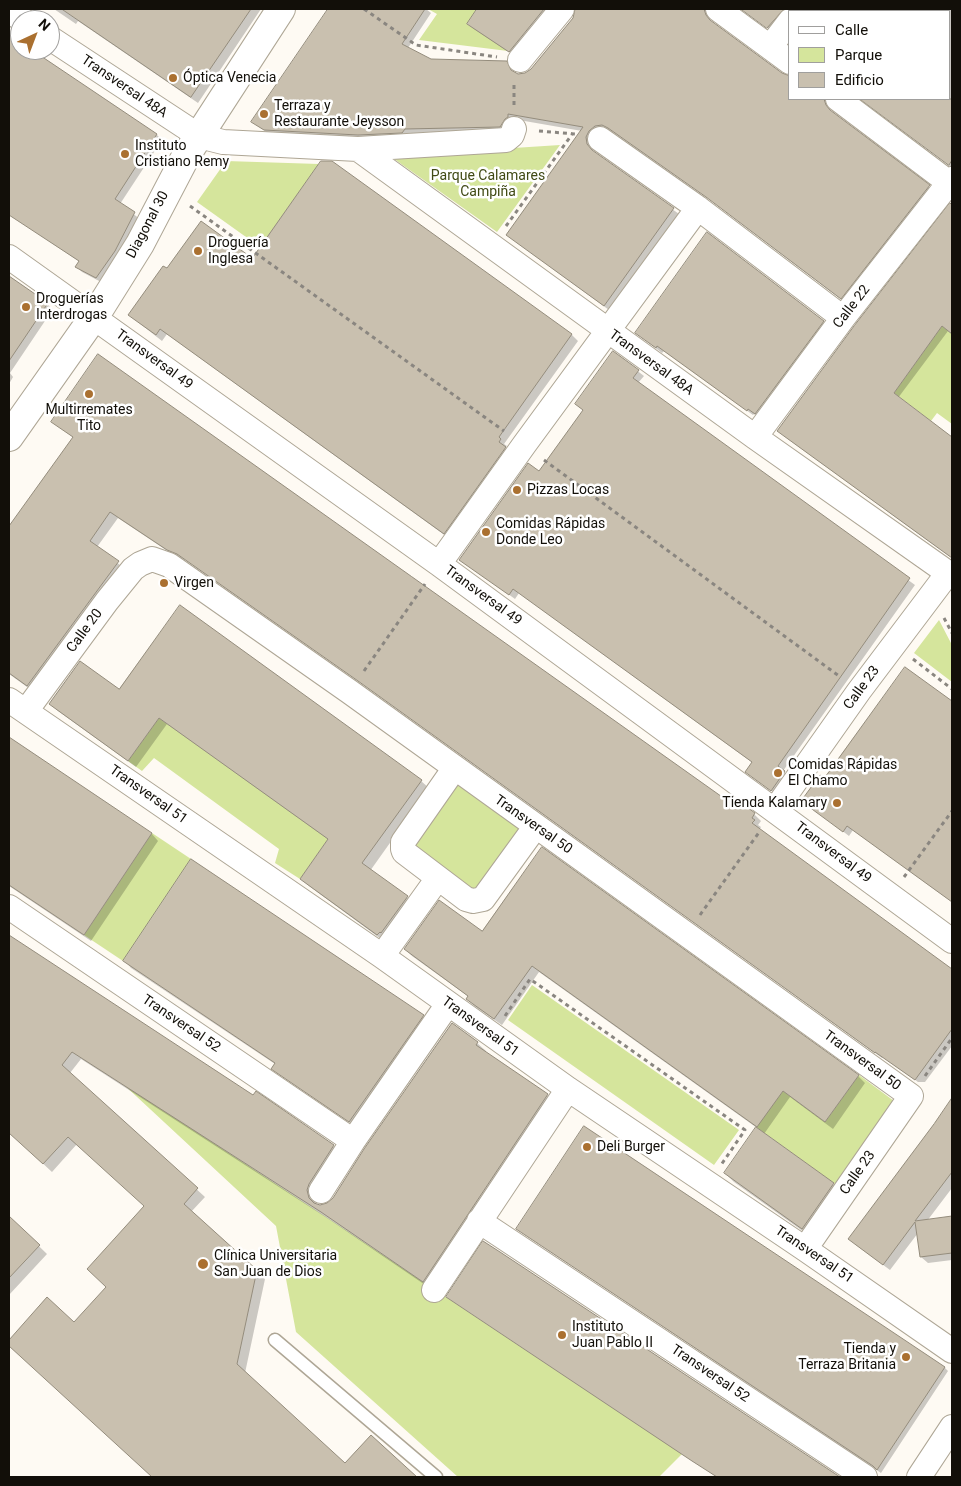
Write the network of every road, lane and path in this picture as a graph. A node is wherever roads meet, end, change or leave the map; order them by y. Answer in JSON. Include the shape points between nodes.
{"nodes":[{"id":1,"x":281,"y":9,"type":"edge"},
{"id":2,"x":364,"y":9,"type":"edge"},
{"id":3,"x":562,"y":9,"type":"edge"},
{"id":4,"x":718,"y":9,"type":"edge"},
{"id":5,"x":788,"y":24,"type":"edge"},
{"id":6,"x":60,"y":45,"type":"edge"},
{"id":7,"x":770,"y":47,"type":"junction"},
{"id":8,"x":520,"y":60,"type":"joint"},
{"id":9,"x":788,"y":60,"type":"edge"},
{"id":10,"x":839,"y":100,"type":"edge"},
{"id":11,"x":514,"y":129,"type":"joint"},
{"id":12,"x":199,"y":136,"type":"junction"},
{"id":13,"x":600,"y":139,"type":"dead end"},
{"id":14,"x":358,"y":149,"type":"junction"},
{"id":15,"x":951,"y":182,"type":"edge"},
{"id":16,"x":698,"y":208,"type":"junction"},
{"id":17,"x":492,"y":247,"type":"junction"},
{"id":18,"x":9,"y":257,"type":"edge"},
{"id":19,"x":93,"y":316,"type":"junction"},
{"id":20,"x":843,"y":318,"type":"junction"},
{"id":21,"x":608,"y":331,"type":"junction"},
{"id":22,"x":9,"y":436,"type":"edge"},
{"id":23,"x":754,"y":437,"type":"junction"},
{"id":24,"x":152,"y":559,"type":"joint"},
{"id":25,"x":439,"y":564,"type":"junction"},
{"id":26,"x":950,"y":574,"type":"edge"},
{"id":27,"x":894,"y":645,"type":"junction"},
{"id":28,"x":952,"y":689,"type":"edge"},
{"id":29,"x":350,"y":692,"type":"junction"},
{"id":30,"x":18,"y":706,"type":"edge"},
{"id":31,"x":454,"y":769,"type":"junction"},
{"id":32,"x":775,"y":810,"type":"junction"},
{"id":33,"x":952,"y":811,"type":"edge"},
{"id":34,"x":536,"y":826,"type":"junction"},
{"id":35,"x":438,"y":878,"type":"junction"},
{"id":36,"x":890,"y":895,"type":"junction"},
{"id":37,"x":9,"y":906,"type":"edge"},
{"id":38,"x":687,"y":934,"type":"junction"},
{"id":39,"x":952,"y":941,"type":"edge"},
{"id":40,"x":382,"y":956,"type":"junction"},
{"id":41,"x":448,"y":1004,"type":"junction"},
{"id":42,"x":491,"y":1036,"type":"junction"},
{"id":43,"x":952,"y":1038,"type":"edge"},
{"id":44,"x":568,"y":1089,"type":"junction"},
{"id":45,"x":911,"y":1096,"type":"junction"},
{"id":46,"x":353,"y":1141,"type":"junction"},
{"id":47,"x":708,"y":1184,"type":"junction"},
{"id":48,"x":321,"y":1191,"type":"dead end"},
{"id":49,"x":479,"y":1221,"type":"junction"},
{"id":50,"x":805,"y":1249,"type":"junction"},
{"id":51,"x":434,"y":1290,"type":"dead end"},
{"id":52,"x":275,"y":1340,"type":"dead end"},
{"id":53,"x":952,"y":1351,"type":"edge"},
{"id":54,"x":952,"y":1428,"type":"edge"},
{"id":55,"x":436,"y":1477,"type":"edge"},
{"id":56,"x":865,"y":1477,"type":"edge"},
{"id":57,"x":919,"y":1477,"type":"edge"}],
"edges":[{"from":1,"to":12,"type":"street","name":"Diagonal 30"},
{"from":2,"to":8,"type":"path","via":[[416,45]]},
{"from":3,"to":8,"type":"street"},
{"from":4,"to":7,"type":"street"},
{"from":5,"to":7,"type":"street"},
{"from":6,"to":12,"type":"street","name":"Transversal 48A"},
{"from":7,"to":9,"type":"street"},
{"from":10,"to":15,"type":"street"},
{"from":11,"to":14,"type":"street","name":"Transversal 48A","via":[[506,140]]},
{"from":11,"to":17,"type":"path","via":[[573,133]]},
{"from":12,"to":14,"type":"street","name":"Transversal 48A","via":[[223,142]]},
{"from":12,"to":19,"type":"street","name":"Diagonal 30","via":[[140,244]]},
{"from":13,"to":16,"type":"street"},
{"from":14,"to":17,"type":"street","name":"Transversal 48A"},
{"from":15,"to":20,"type":"street","name":"Calle 22"},
{"from":16,"to":20,"type":"street"},
{"from":16,"to":21,"type":"street"},
{"from":17,"to":21,"type":"street","name":"Transversal 48A"},
{"from":18,"to":19,"type":"street","name":"Transversal 49"},
{"from":19,"to":22,"type":"street","name":"Diagonal 30"},
{"from":19,"to":25,"type":"street","name":"Transversal 49"},
{"from":20,"to":23,"type":"street","name":"Calle 22"},
{"from":21,"to":23,"type":"street","name":"Transversal 48A"},
{"from":21,"to":25,"type":"street"},
{"from":23,"to":26,"type":"street","name":"Transversal 48A"},
{"from":24,"to":29,"type":"street","name":"Transversal 50","via":[[169,565]]},
{"from":24,"to":30,"type":"street","name":"Calle 20","via":[[140,564],[127,576]]},
{"from":25,"to":29,"type":"path"},
{"from":25,"to":32,"type":"street","name":"Transversal 49"},
{"from":26,"to":27,"type":"street","name":"Calle 23"},
{"from":27,"to":28,"type":"path"},
{"from":27,"to":32,"type":"street","name":"Calle 23"},
{"from":29,"to":31,"type":"street","name":"Transversal 50"},
{"from":30,"to":40,"type":"street","name":"Transversal 51"},
{"from":31,"to":34,"type":"street","name":"Transversal 50"},
{"from":31,"to":35,"type":"street","via":[[403,842],[402,850]]},
{"from":32,"to":36,"type":"street","name":"Transversal 49"},
{"from":32,"to":38,"type":"path"},
{"from":33,"to":36,"type":"path"},
{"from":34,"to":35,"type":"street","via":[[479,901],[466,899]]},
{"from":34,"to":38,"type":"street","name":"Transversal 50"},
{"from":35,"to":40,"type":"street"},
{"from":36,"to":39,"type":"street","name":"Transversal 49"},
{"from":37,"to":46,"type":"street","name":"Transversal 52"},
{"from":38,"to":45,"type":"street","name":"Transversal 50"},
{"from":40,"to":41,"type":"street","name":"Transversal 51"},
{"from":41,"to":42,"type":"street","name":"Transversal 51"},
{"from":41,"to":46,"type":"street"},
{"from":42,"to":44,"type":"street","name":"Transversal 51"},
{"from":42,"to":47,"type":"path","via":[[530,979],[745,1130]]},
{"from":43,"to":45,"type":"path"},
{"from":44,"to":47,"type":"street","name":"Transversal 51"},
{"from":44,"to":49,"type":"street"},
{"from":45,"to":50,"type":"street","name":"Calle 23"},
{"from":46,"to":48,"type":"street"},
{"from":47,"to":50,"type":"street","name":"Transversal 51"},
{"from":49,"to":51,"type":"street"},
{"from":49,"to":56,"type":"street","name":"Transversal 52"},
{"from":50,"to":53,"type":"street","name":"Transversal 51"},
{"from":52,"to":55,"type":"lane"},
{"from":54,"to":57,"type":"street"}]}
